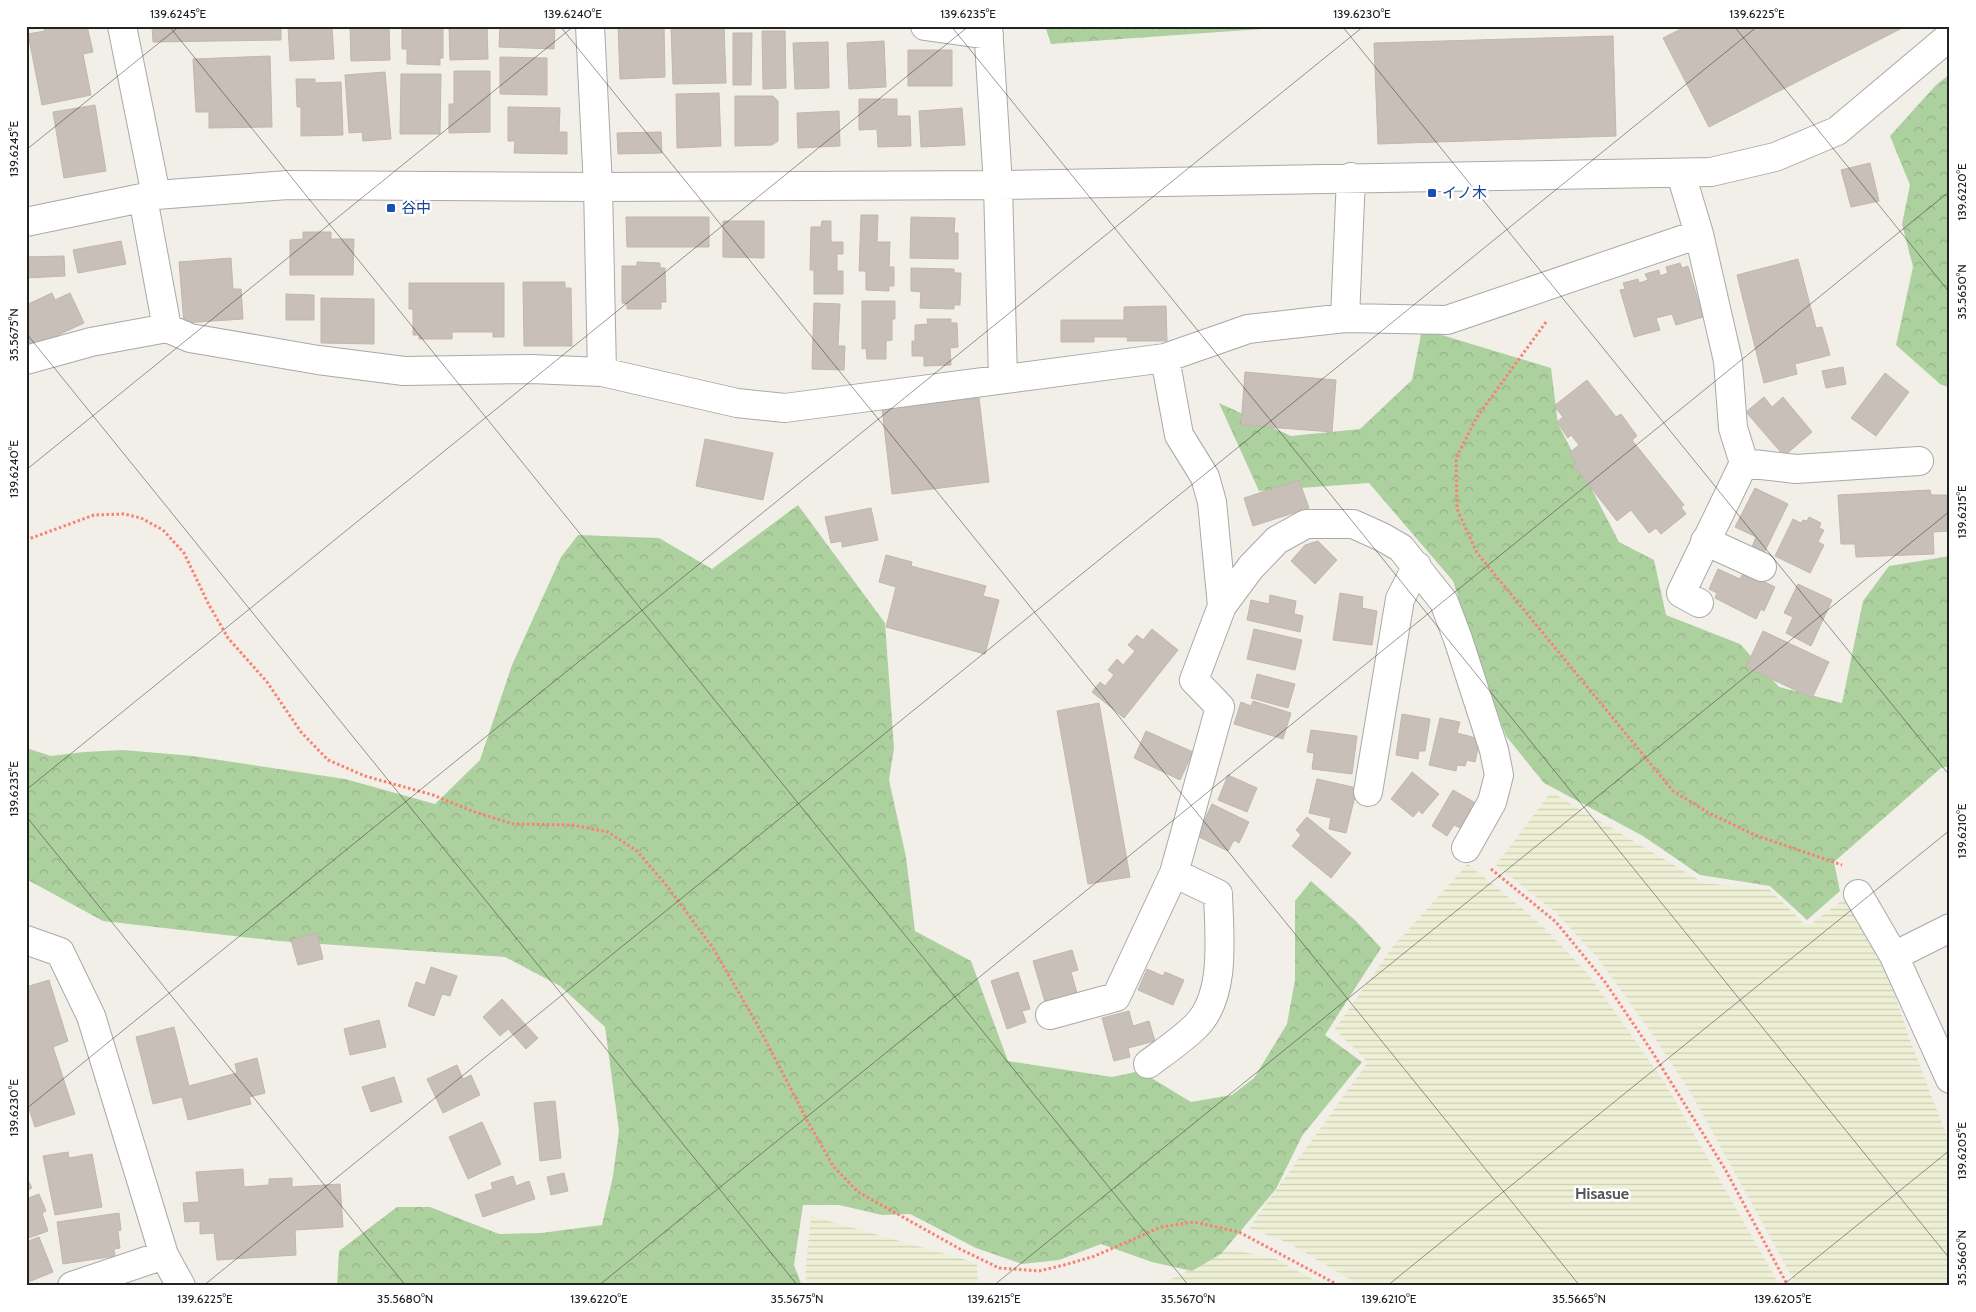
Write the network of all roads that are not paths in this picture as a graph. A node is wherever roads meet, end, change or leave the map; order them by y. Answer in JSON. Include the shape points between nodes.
{"nodes":[{"id":1,"x":122,"y":26,"type":"edge"},
{"id":2,"x":590,"y":26,"type":"edge"},
{"id":3,"x":925,"y":26,"type":"edge"},
{"id":4,"x":988,"y":30,"type":"edge"},
{"id":5,"x":1945,"y":34,"type":"edge"},
{"id":6,"x":1681,"y":174,"type":"junction"},
{"id":7,"x":1352,"y":178,"type":"junction"},
{"id":8,"x":998,"y":185,"type":"junction"},
{"id":9,"x":598,"y":187,"type":"junction"},
{"id":10,"x":150,"y":196,"type":"junction"},
{"id":11,"x":26,"y":222,"type":"edge"},
{"id":12,"x":1699,"y":234,"type":"junction"},
{"id":13,"x":1345,"y":318,"type":"junction"},
{"id":14,"x":167,"y":328,"type":"junction"},
{"id":15,"x":1165,"y":358,"type":"junction"},
{"id":16,"x":26,"y":360,"type":"edge"},
{"id":17,"x":602,"y":372,"type":"junction"},
{"id":18,"x":1003,"y":379,"type":"junction"},
{"id":19,"x":1919,"y":461,"type":"dead end"},
{"id":20,"x":1744,"y":464,"type":"junction"},
{"id":21,"x":1705,"y":541,"type":"junction"},
{"id":22,"x":1417,"y":566,"type":"junction"},
{"id":23,"x":1762,"y":567,"type":"dead end"},
{"id":24,"x":1700,"y":603,"type":"dead end"},
{"id":25,"x":1222,"y":606,"type":"junction"},
{"id":26,"x":1368,"y":792,"type":"dead end"},
{"id":27,"x":1466,"y":848,"type":"road end"},
{"id":28,"x":1174,"y":873,"type":"junction"},
{"id":29,"x":1858,"y":894,"type":"road end"},
{"id":30,"x":1950,"y":928,"type":"edge"},
{"id":31,"x":26,"y":940,"type":"edge"},
{"id":32,"x":1894,"y":956,"type":"junction"},
{"id":33,"x":1050,"y":1015,"type":"dead end"},
{"id":34,"x":1148,"y":1064,"type":"dead end"},
{"id":35,"x":1950,"y":1079,"type":"edge"},
{"id":36,"x":164,"y":1255,"type":"junction"},
{"id":37,"x":72,"y":1286,"type":"edge"},
{"id":38,"x":181,"y":1286,"type":"edge"}],
"edges":[{"from":1,"to":10,"type":"street"},
{"from":2,"to":9,"type":"street"},
{"from":3,"to":4,"type":"street"},
{"from":4,"to":8,"type":"street"},
{"from":5,"to":6,"type":"street","via":[[1837,132],[1775,157],[1711,172]]},
{"from":6,"to":7,"type":"street"},
{"from":6,"to":12,"type":"street"},
{"from":7,"to":8,"type":"street"},
{"from":7,"to":13,"type":"street"},
{"from":8,"to":9,"type":"street"},
{"from":8,"to":18,"type":"street"},
{"from":9,"to":10,"type":"street","via":[[288,185]]},
{"from":9,"to":17,"type":"street"},
{"from":10,"to":11,"type":"street"},
{"from":10,"to":14,"type":"street"},
{"from":12,"to":13,"type":"street","via":[[1447,320]]},
{"from":12,"to":20,"type":"street","via":[[1728,361],[1733,428]]},
{"from":13,"to":15,"type":"street","via":[[1248,329]]},
{"from":14,"to":16,"type":"street","via":[[91,342]]},
{"from":14,"to":17,"type":"street","via":[[190,338],[404,371],[531,368]]},
{"from":15,"to":18,"type":"street"},
{"from":15,"to":25,"type":"street","via":[[1179,435],[1205,477],[1212,502]]},
{"from":17,"to":18,"type":"street","via":[[737,403],[784,408]]},
{"from":19,"to":20,"type":"street","via":[[1796,469]]},
{"from":20,"to":21,"type":"street"},
{"from":21,"to":23,"type":"street"},
{"from":21,"to":24,"type":"street","via":[[1681,593]]},
{"from":22,"to":25,"type":"street","via":[[1401,548],[1353,524],[1306,524],[1277,540]]},
{"from":22,"to":26,"type":"street","via":[[1400,598]]},
{"from":22,"to":27,"type":"street","via":[[1444,602],[1494,750],[1499,775],[1492,802]]},
{"from":25,"to":28,"type":"street","via":[[1194,680],[1220,707]]},
{"from":28,"to":33,"type":"street","via":[[1116,997]]},
{"from":28,"to":34,"type":"street","via":[[1218,894],[1217,979],[1213,1002],[1197,1025]]},
{"from":29,"to":32,"type":"street"},
{"from":30,"to":32,"type":"street"},
{"from":31,"to":36,"type":"street","via":[[60,952],[92,1016]]},
{"from":32,"to":35,"type":"street"},
{"from":36,"to":37,"type":"street"},
{"from":36,"to":38,"type":"street"}]}
